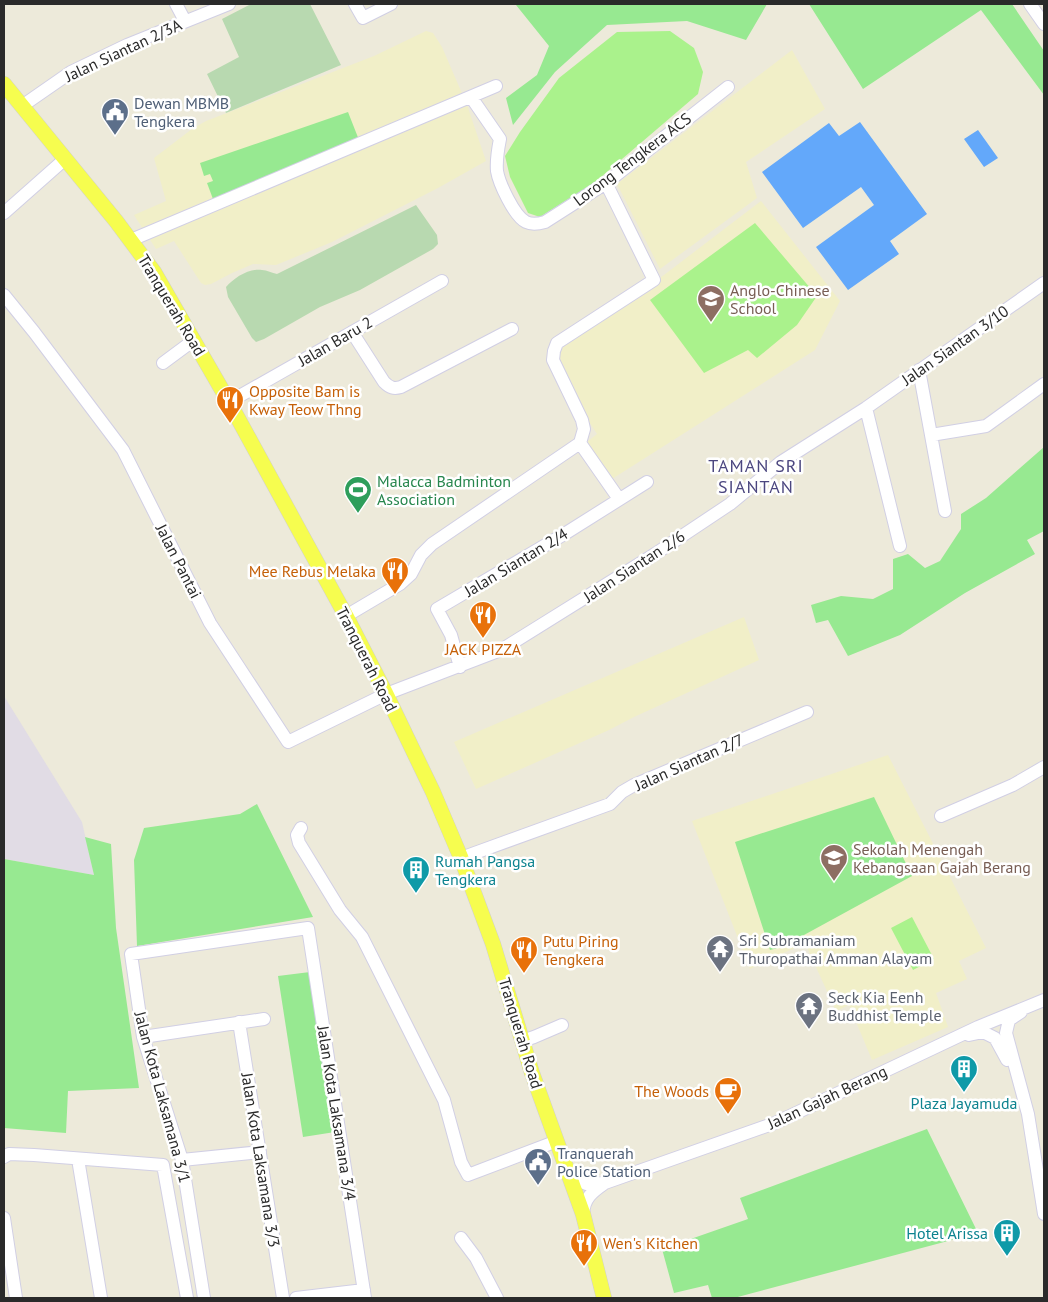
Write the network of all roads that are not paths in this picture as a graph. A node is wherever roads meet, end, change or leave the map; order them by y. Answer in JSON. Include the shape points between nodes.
{"nodes":[{"id":1,"x":176,"y":4,"type":"edge"},
{"id":2,"x":229,"y":4,"type":"edge"},
{"id":3,"x":355,"y":4,"type":"edge"},
{"id":4,"x":391,"y":4,"type":"edge"},
{"id":5,"x":1030,"y":4,"type":"edge"},
{"id":6,"x":186,"y":21,"type":"junction"},
{"id":7,"x":1044,"y":24,"type":"edge"},
{"id":8,"x":4,"y":84,"type":"edge"},
{"id":9,"x":496,"y":86,"type":"dead end"},
{"id":10,"x":728,"y":87,"type":"dead end"},
{"id":11,"x":470,"y":97,"type":"junction"},
{"id":12,"x":22,"y":106,"type":"junction"},
{"id":13,"x":65,"y":159,"type":"junction"},
{"id":14,"x":606,"y":183,"type":"junction"},
{"id":15,"x":4,"y":213,"type":"edge"},
{"id":16,"x":131,"y":240,"type":"junction"},
{"id":17,"x":442,"y":281,"type":"dead end"},
{"id":18,"x":1044,"y":283,"type":"edge"},
{"id":19,"x":4,"y":295,"type":"edge"},
{"id":20,"x":512,"y":329,"type":"dead end"},
{"id":21,"x":352,"y":332,"type":"junction"},
{"id":22,"x":194,"y":340,"type":"junction"},
{"id":23,"x":163,"y":363,"type":"dead end"},
{"id":24,"x":919,"y":370,"type":"junction"},
{"id":25,"x":1044,"y":384,"type":"edge"},
{"id":26,"x":229,"y":402,"type":"junction"},
{"id":27,"x":866,"y":408,"type":"junction"},
{"id":28,"x":931,"y":435,"type":"junction"},
{"id":29,"x":580,"y":443,"type":"junction"},
{"id":30,"x":647,"y":482,"type":"dead end"},
{"id":31,"x":619,"y":499,"type":"junction"},
{"id":32,"x":945,"y":511,"type":"dead end"},
{"id":33,"x":900,"y":546,"type":"dead end"},
{"id":34,"x":346,"y":616,"type":"junction"},
{"id":35,"x":460,"y":667,"type":"junction"},
{"id":36,"x":386,"y":694,"type":"junction"},
{"id":37,"x":807,"y":712,"type":"dead end"},
{"id":38,"x":1044,"y":767,"type":"edge"},
{"id":39,"x":941,"y":816,"type":"dead end"},
{"id":40,"x":301,"y":828,"type":"dead end"},
{"id":41,"x":461,"y":858,"type":"junction"},
{"id":42,"x":308,"y":928,"type":"joint"},
{"id":43,"x":1044,"y":1000,"type":"edge"},
{"id":44,"x":1032,"y":1006,"type":"junction"},
{"id":45,"x":264,"y":1019,"type":"dead end"},
{"id":46,"x":239,"y":1022,"type":"junction"},
{"id":47,"x":562,"y":1025,"type":"dead end"},
{"id":48,"x":144,"y":1037,"type":"junction"},
{"id":49,"x":522,"y":1041,"type":"junction"},
{"id":50,"x":948,"y":1042,"type":"junction"},
{"id":51,"x":1016,"y":1074,"type":"junction"},
{"id":52,"x":557,"y":1141,"type":"junction"},
{"id":53,"x":260,"y":1152,"type":"junction"},
{"id":54,"x":4,"y":1157,"type":"edge"},
{"id":55,"x":78,"y":1159,"type":"junction"},
{"id":56,"x":182,"y":1160,"type":"junction"},
{"id":57,"x":570,"y":1176,"type":"junction"},
{"id":58,"x":605,"y":1183,"type":"junction"},
{"id":59,"x":583,"y":1214,"type":"junction"},
{"id":60,"x":1044,"y":1214,"type":"edge"},
{"id":61,"x":4,"y":1218,"type":"edge"},
{"id":62,"x":461,"y":1238,"type":"dead end"},
{"id":63,"x":365,"y":1294,"type":"edge"},
{"id":64,"x":16,"y":1298,"type":"edge"},
{"id":65,"x":101,"y":1298,"type":"edge"},
{"id":66,"x":187,"y":1298,"type":"edge"},
{"id":67,"x":204,"y":1298,"type":"edge"},
{"id":68,"x":283,"y":1298,"type":"edge"},
{"id":69,"x":296,"y":1298,"type":"edge"},
{"id":70,"x":497,"y":1298,"type":"edge"},
{"id":71,"x":604,"y":1298,"type":"edge"}],
"edges":[{"from":1,"to":6,"type":"street"},
{"from":2,"to":6,"type":"street","name":"Jalan Siantan 2/3A"},
{"from":3,"to":4,"type":"street","via":[[363,18]]},
{"from":5,"to":7,"type":"street"},
{"from":6,"to":12,"type":"street","name":"Jalan Siantan 2/3A","via":[[71,72]]},
{"from":8,"to":12,"type":"main road","name":"Tranquerah Road"},
{"from":9,"to":11,"type":"street"},
{"from":10,"to":14,"type":"street","name":"Lorong Tengkera ACS"},
{"from":11,"to":14,"type":"street","name":"Lorong Tengkera ACS","via":[[500,139],[497,172],[519,216],[527,223],[545,222]]},
{"from":11,"to":16,"type":"street"},
{"from":12,"to":13,"type":"main road","name":"Tranquerah Road"},
{"from":13,"to":15,"type":"street"},
{"from":13,"to":16,"type":"main road","name":"Tranquerah Road"},
{"from":14,"to":29,"type":"street","via":[[654,280],[557,343],[553,360],[582,420],[584,429]]},
{"from":16,"to":22,"type":"main road","name":"Tranquerah Road"},
{"from":17,"to":21,"type":"street","name":"Jalan Baru 2"},
{"from":18,"to":24,"type":"street","name":"Jalan Siantan 3/10"},
{"from":19,"to":36,"type":"street","name":"Jalan Pantai","via":[[123,450],[210,623],[288,742]]},
{"from":20,"to":21,"type":"street","via":[[395,388],[384,382]]},
{"from":21,"to":26,"type":"street","name":"Jalan Baru 2"},
{"from":22,"to":23,"type":"street"},
{"from":22,"to":26,"type":"main road","name":"Tranquerah Road"},
{"from":24,"to":27,"type":"street","name":"Jalan Siantan 3/10"},
{"from":24,"to":28,"type":"street"},
{"from":25,"to":28,"type":"street","via":[[986,426]]},
{"from":26,"to":34,"type":"main road","name":"Tranquerah Road"},
{"from":27,"to":33,"type":"street"},
{"from":27,"to":35,"type":"street","name":"Jalan Siantan 2/6","via":[[781,462],[730,504],[655,554],[501,650]]},
{"from":28,"to":32,"type":"street"},
{"from":29,"to":31,"type":"street"},
{"from":29,"to":34,"type":"street","via":[[432,544],[400,584]]},
{"from":30,"to":31,"type":"street","name":"Jalan Siantan 2/4"},
{"from":31,"to":35,"type":"street","name":"Jalan Siantan 2/4","via":[[437,609],[451,634]]},
{"from":34,"to":36,"type":"main road","name":"Tranquerah Road"},
{"from":35,"to":36,"type":"street","name":"Jalan Siantan 2/6"},
{"from":36,"to":41,"type":"main road","name":"Tranquerah Road"},
{"from":37,"to":41,"type":"street","name":"Jalan Siantan 2/7","via":[[634,785],[610,804]]},
{"from":38,"to":39,"type":"street","via":[[1013,785]]},
{"from":40,"to":52,"type":"street","via":[[297,835],[299,843],[340,910],[362,937],[444,1100],[460,1162],[468,1175]]},
{"from":41,"to":49,"type":"main road","name":"Tranquerah Road","via":[[493,944]]},
{"from":42,"to":48,"type":"street","name":"Jalan Kota Laksamana 3/1","via":[[131,954]]},
{"from":42,"to":63,"type":"street","name":"Jalan Kota Laksamana 3/4"},
{"from":43,"to":44,"type":"street","name":"Jalan Gajah Berang"},
{"from":44,"to":50,"type":"street","name":"Jalan Gajah Berang"},
{"from":44,"to":51,"type":"street","via":[[1009,1020],[1006,1026]]},
{"from":45,"to":46,"type":"street"},
{"from":46,"to":48,"type":"street"},
{"from":46,"to":53,"type":"street","name":"Jalan Kota Laksamana 3/3"},
{"from":47,"to":49,"type":"street"},
{"from":48,"to":56,"type":"street","name":"Jalan Kota Laksamana 3/1"},
{"from":49,"to":52,"type":"main road","name":"Tranquerah Road"},
{"from":50,"to":51,"type":"street","via":[[976,1033],[988,1034],[995,1038]]},
{"from":50,"to":58,"type":"street","name":"Jalan Gajah Berang","via":[[775,1123]]},
{"from":51,"to":60,"type":"street","via":[[1028,1114]]},
{"from":52,"to":57,"type":"main road","name":"Tranquerah Road"},
{"from":53,"to":56,"type":"street"},
{"from":53,"to":68,"type":"street","name":"Jalan Kota Laksamana 3/3"},
{"from":54,"to":55,"type":"street","via":[[8,1154]]},
{"from":55,"to":65,"type":"street"},
{"from":55,"to":66,"type":"street","via":[[163,1165]]},
{"from":56,"to":67,"type":"street","name":"Jalan Kota Laksamana 3/1"},
{"from":57,"to":58,"type":"street","name":"Jalan Gajah Berang","via":[[586,1184]]},
{"from":57,"to":59,"type":"main road","name":"Tranquerah Road"},
{"from":58,"to":59,"type":"street","name":"Jalan Gajah Berang","via":[[586,1199]]},
{"from":59,"to":71,"type":"main road","name":"Tranquerah Road"},
{"from":61,"to":64,"type":"street"},
{"from":62,"to":70,"type":"street","via":[[476,1258]]},
{"from":63,"to":69,"type":"street"}]}
